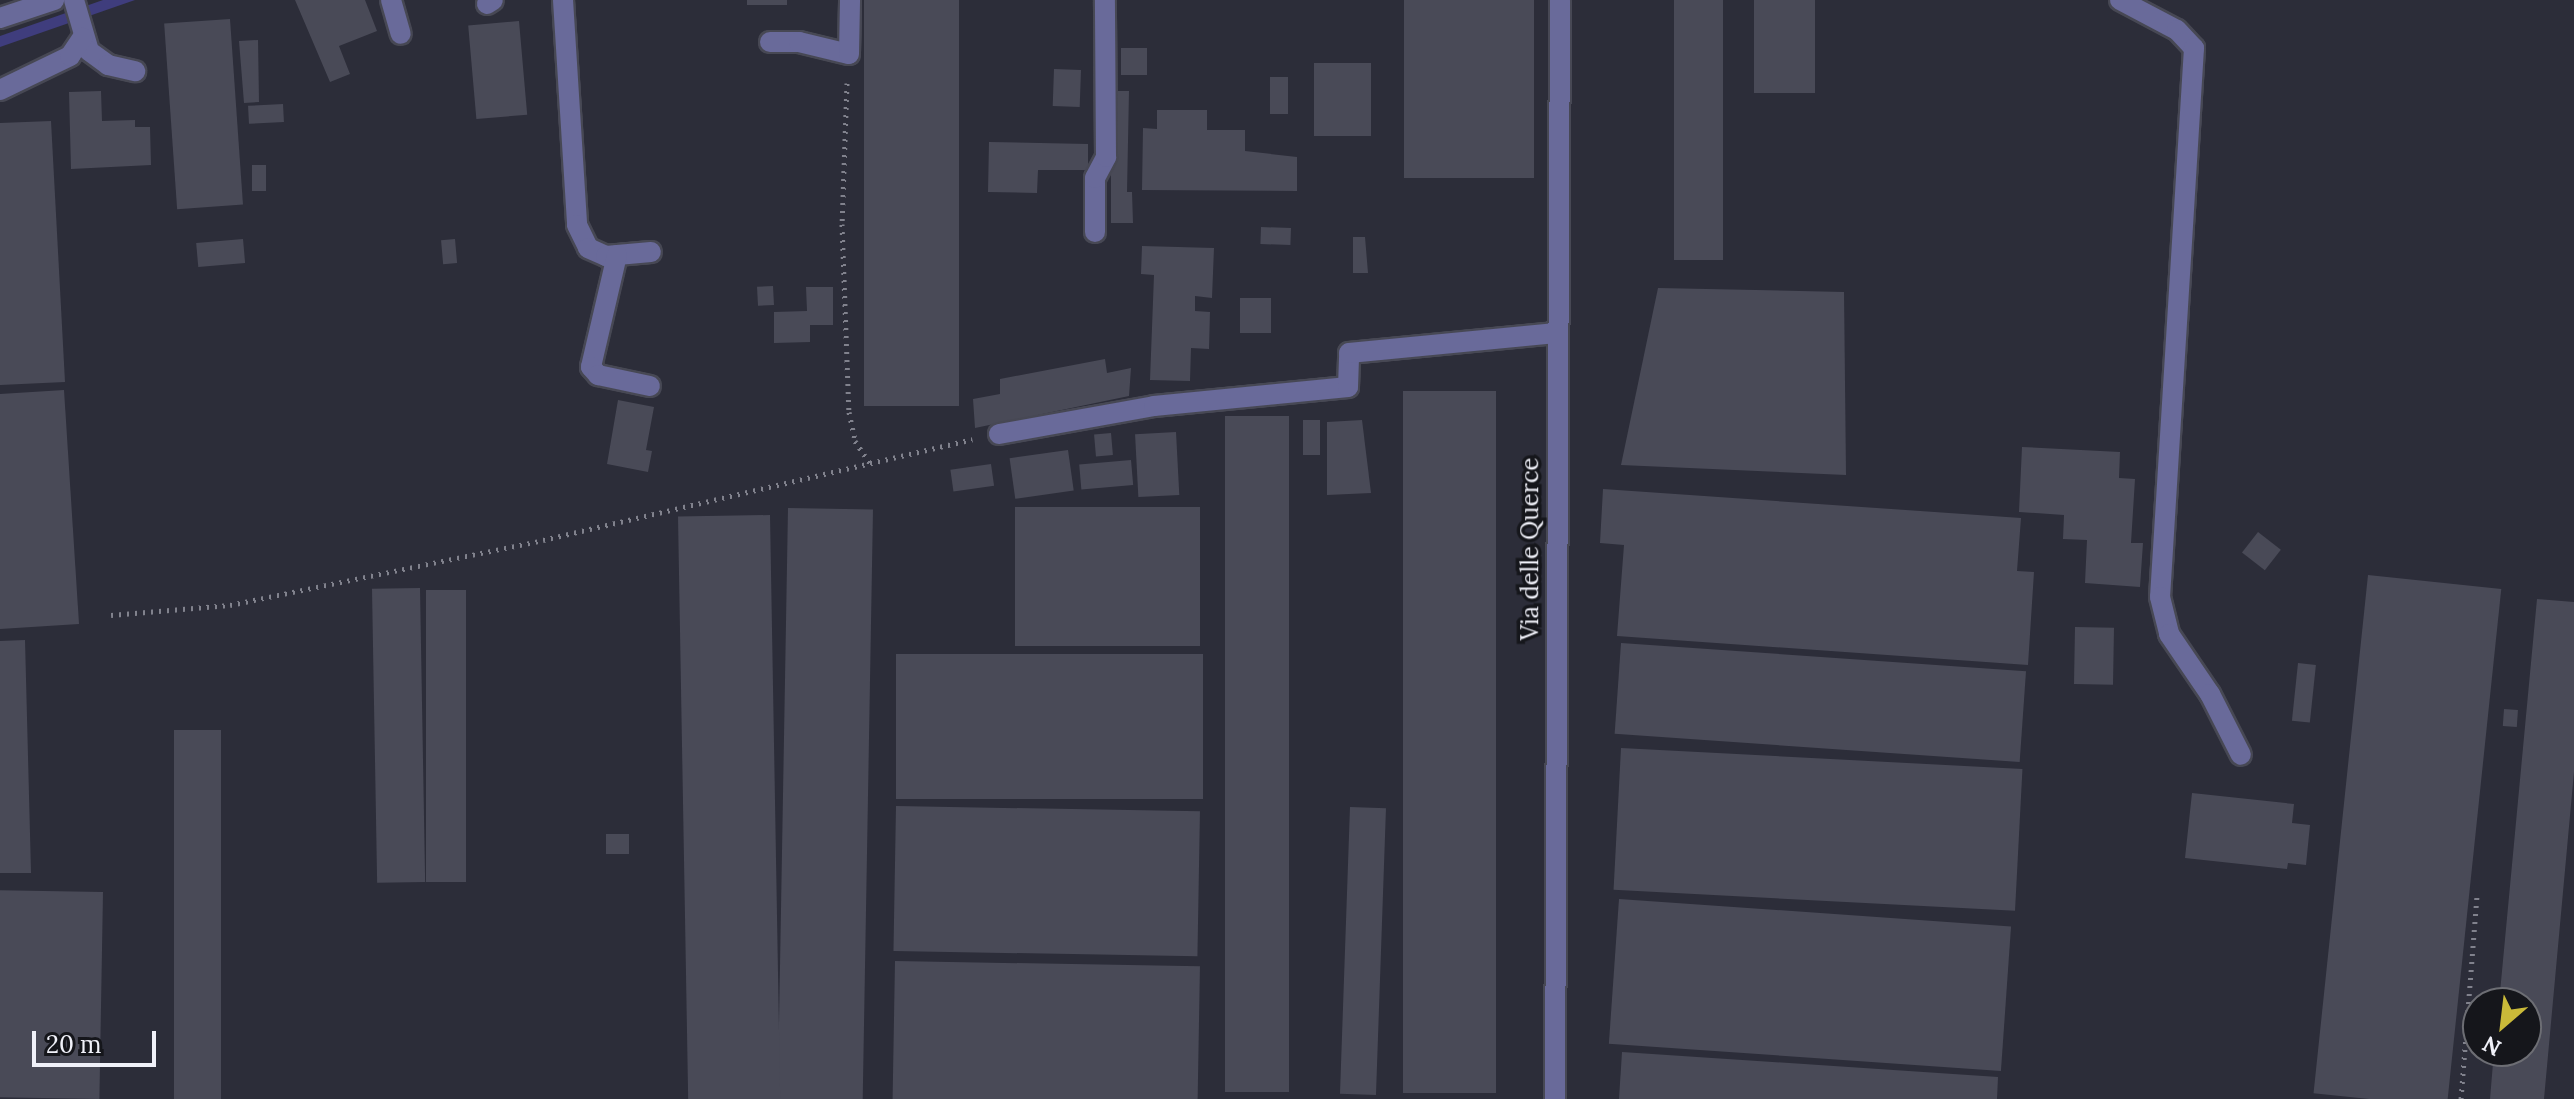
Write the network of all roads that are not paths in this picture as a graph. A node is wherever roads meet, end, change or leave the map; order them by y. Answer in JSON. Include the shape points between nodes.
{"nodes":[{"id":1,"x":54,"y":0,"type":"edge"},
{"id":2,"x":74,"y":0,"type":"edge"},
{"id":3,"x":391,"y":0,"type":"edge"},
{"id":4,"x":563,"y":0,"type":"edge"},
{"id":5,"x":850,"y":0,"type":"edge"},
{"id":6,"x":1105,"y":0,"type":"edge"},
{"id":7,"x":1560,"y":0,"type":"edge"},
{"id":8,"x":2120,"y":0,"type":"edge"},
{"id":9,"x":0,"y":18,"type":"edge"},
{"id":10,"x":401,"y":34,"type":"dead end"},
{"id":11,"x":82,"y":38,"type":"junction"},
{"id":12,"x":770,"y":42,"type":"dead end"},
{"id":13,"x":135,"y":71,"type":"dead end"},
{"id":14,"x":0,"y":90,"type":"edge"},
{"id":15,"x":1095,"y":232,"type":"dead end"},
{"id":16,"x":651,"y":252,"type":"dead end"},
{"id":17,"x":617,"y":255,"type":"junction"},
{"id":18,"x":1556,"y":333,"type":"junction"},
{"id":19,"x":650,"y":386,"type":"dead end"},
{"id":20,"x":999,"y":434,"type":"road end"},
{"id":21,"x":2241,"y":755,"type":"dead end"},
{"id":22,"x":1555,"y":1099,"type":"edge"}],
"edges":[{"from":1,"to":9,"type":"street"},
{"from":2,"to":11,"type":"street"},
{"from":3,"to":10,"type":"street"},
{"from":4,"to":17,"type":"street","via":[[577,225],[588,248]]},
{"from":5,"to":12,"type":"street","via":[[849,54],[799,42]]},
{"from":6,"to":15,"type":"street","via":[[1106,157],[1095,178]]},
{"from":7,"to":18,"type":"street","name":"Via delle Querce"},
{"from":8,"to":21,"type":"street","via":[[2177,30],[2194,48],[2160,597],[2169,634],[2210,694]]},
{"from":11,"to":13,"type":"street","via":[[108,65]]},
{"from":11,"to":14,"type":"street","via":[[70,56]]},
{"from":16,"to":17,"type":"street"},
{"from":17,"to":19,"type":"street","via":[[591,367],[598,375]]},
{"from":18,"to":20,"type":"street","via":[[1349,353],[1348,387],[1154,406]]},
{"from":18,"to":22,"type":"street","name":"Via delle Querce"}]}
